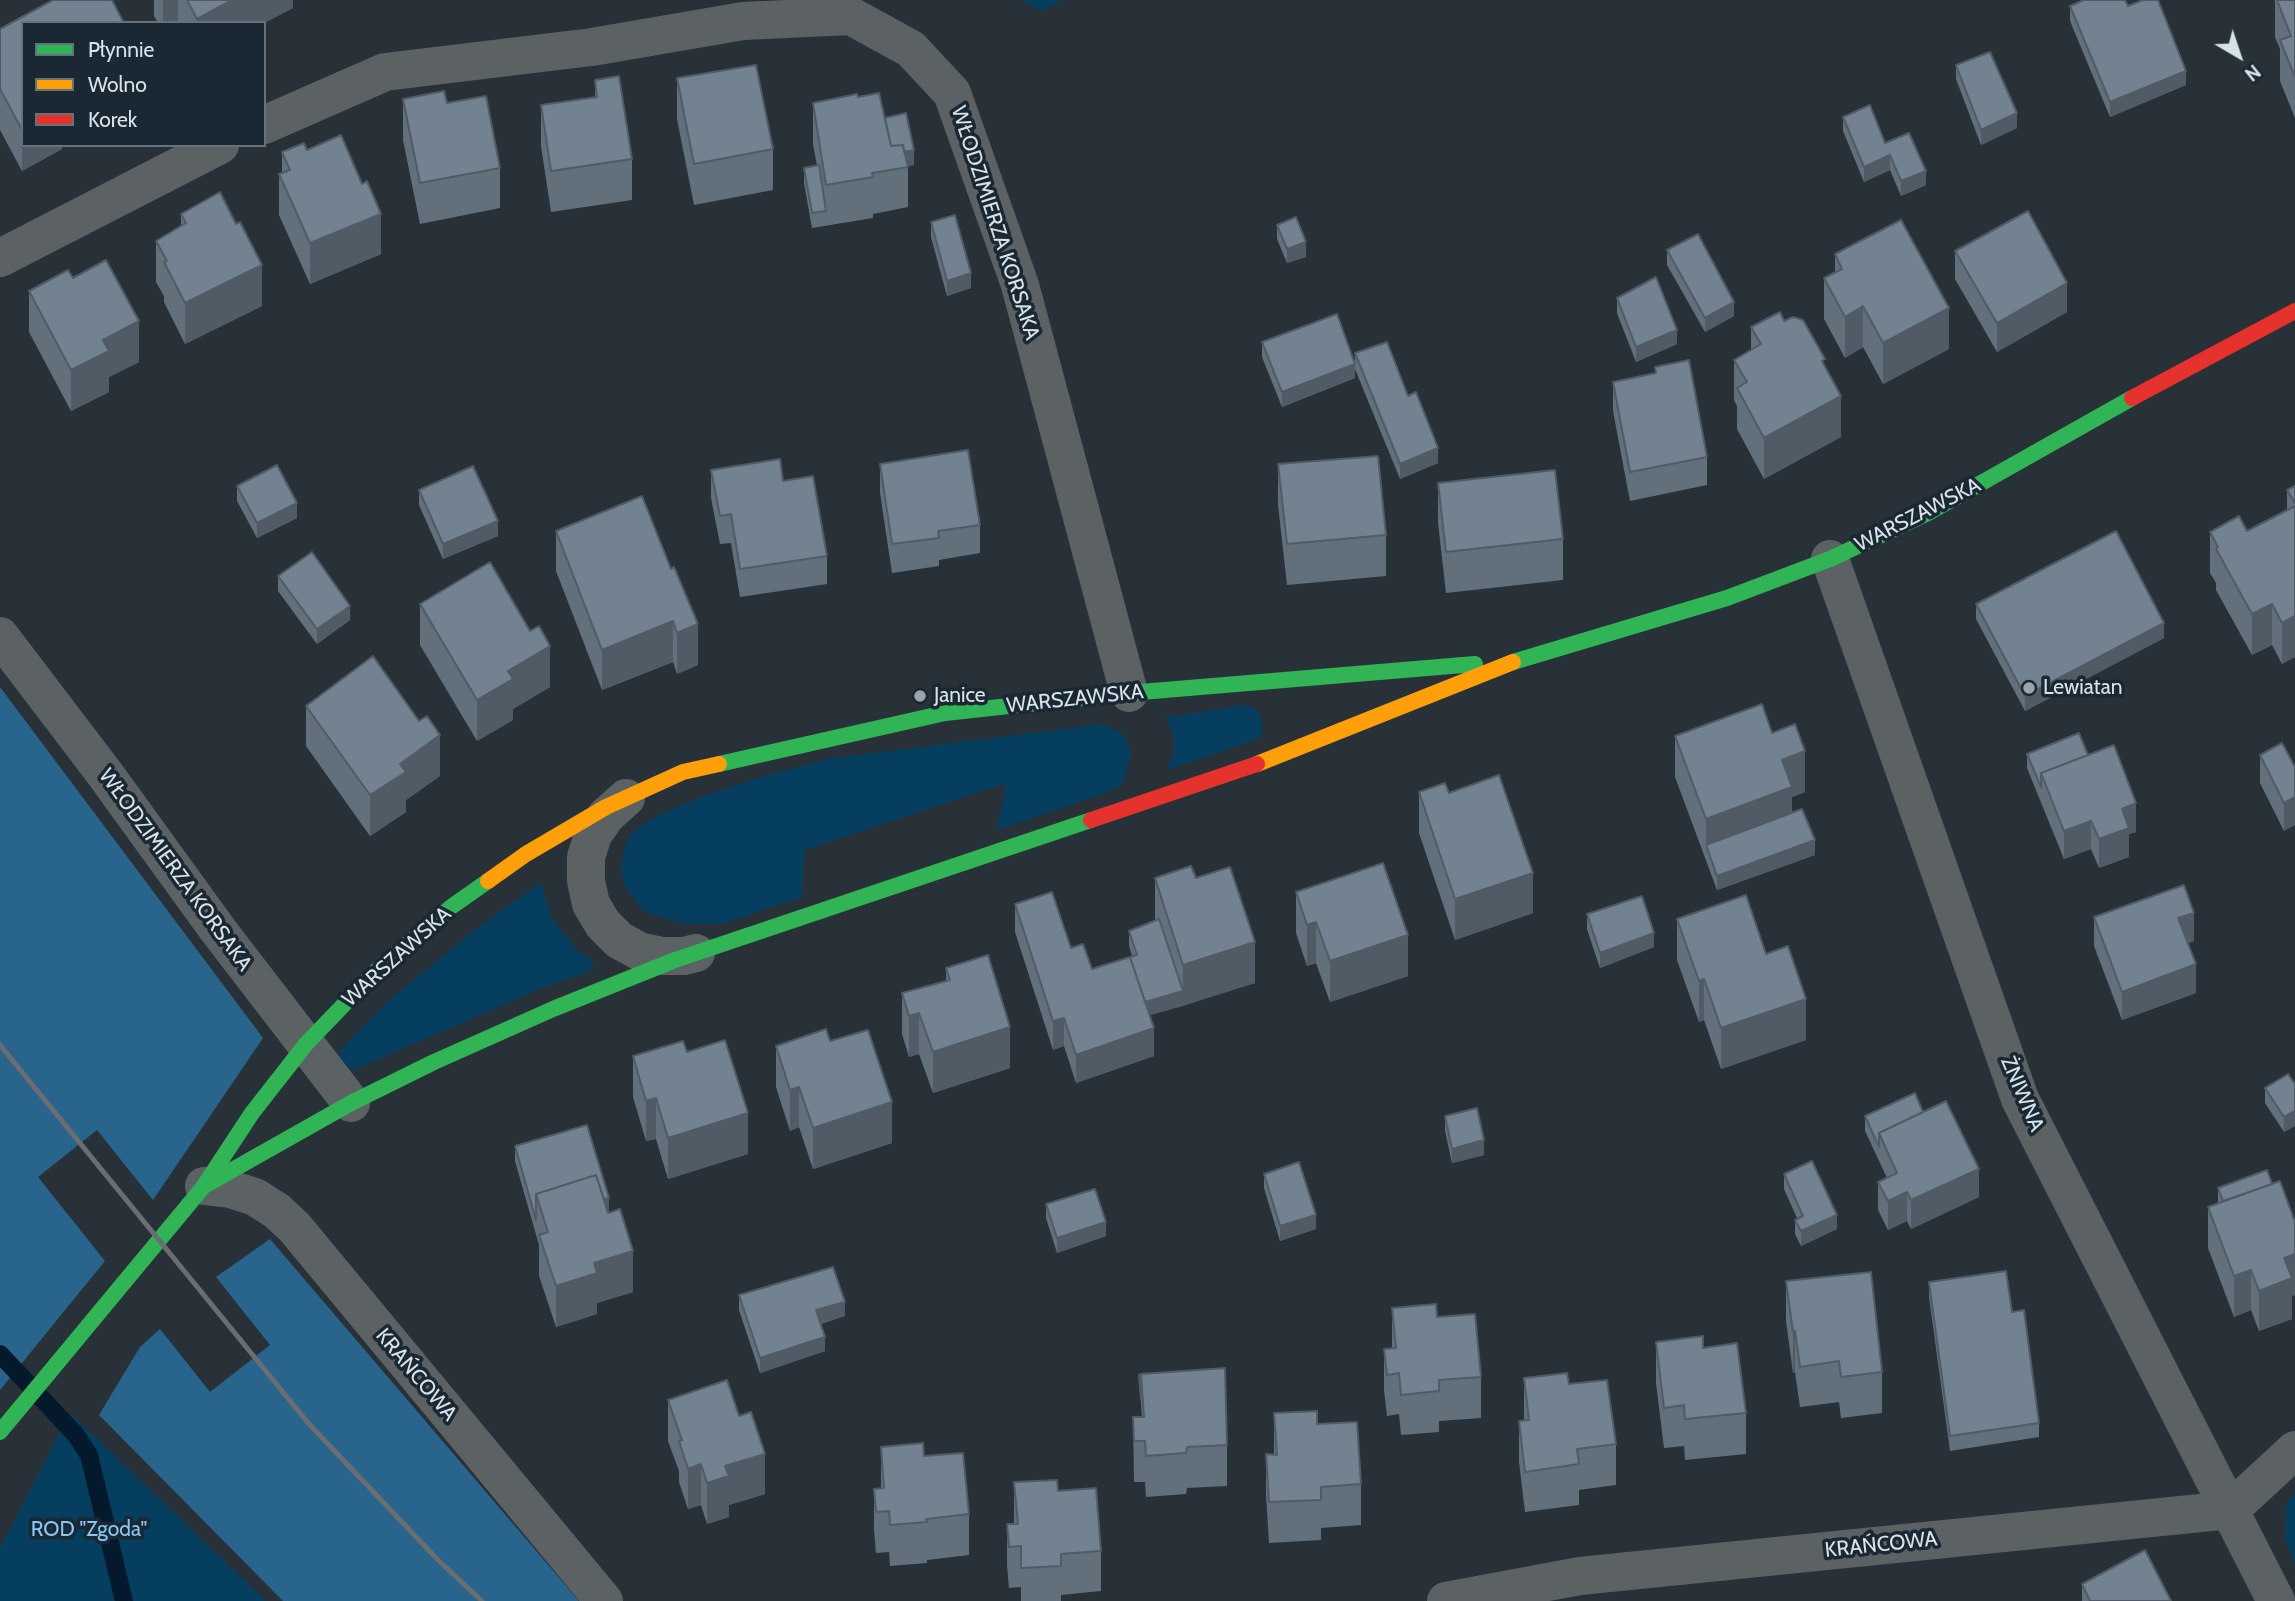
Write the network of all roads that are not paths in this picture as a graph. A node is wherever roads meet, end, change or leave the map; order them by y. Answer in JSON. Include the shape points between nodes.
{"nodes":[{"id":1,"x":266,"y":124,"type":"edge"},
{"id":2,"x":216,"y":147,"type":"edge"},
{"id":3,"x":0,"y":258,"type":"edge"},
{"id":4,"x":2295,"y":311,"type":"edge"},
{"id":5,"x":1830,"y":559,"type":"junction"},
{"id":6,"x":0,"y":636,"type":"edge"},
{"id":7,"x":1515,"y":661,"type":"junction"},
{"id":8,"x":1129,"y":693,"type":"junction"},
{"id":9,"x":644,"y":789,"type":"junction"},
{"id":10,"x":707,"y":950,"type":"junction"},
{"id":11,"x":306,"y":1044,"type":"junction"},
{"id":12,"x":351,"y":1103,"type":"junction"},
{"id":13,"x":204,"y":1186,"type":"junction"},
{"id":14,"x":0,"y":1432,"type":"edge"},
{"id":15,"x":2295,"y":1450,"type":"edge"},
{"id":16,"x":2230,"y":1510,"type":"junction"},
{"id":17,"x":604,"y":1601,"type":"edge"},
{"id":18,"x":1446,"y":1601,"type":"edge"},
{"id":19,"x":2276,"y":1601,"type":"edge"}],
"edges":[{"from":1,"to":8,"type":"street","name":"WŁODZIMIERZA KORSAKA","via":[[385,72],[592,47],[743,22],[851,16],[911,49],[952,93],[1020,285]]},
{"from":2,"to":3,"type":"street"},
{"from":4,"to":5,"type":"street","name":"WARSZAWSKA","via":[[1928,513]]},
{"from":5,"to":7,"type":"street","name":"WARSZAWSKA","via":[[1727,597]]},
{"from":5,"to":16,"type":"street","name":"ŻNIWNA","via":[[2020,1099]]},
{"from":6,"to":11,"type":"street","name":"WŁODZIMIERZA KORSAKA"},
{"from":7,"to":8,"type":"street","name":"WARSZAWSKA"},
{"from":7,"to":10,"type":"street","name":"WARSZAWSKA","via":[[1263,762]]},
{"from":8,"to":9,"type":"street","name":"WARSZAWSKA","via":[[945,713],[684,772]]},
{"from":9,"to":10,"type":"street","name":"WARSZAWSKA","via":[[623,800],[593,835],[586,857],[591,904],[619,940],[639,951],[684,956]]},
{"from":9,"to":11,"type":"street","name":"WARSZAWSKA","via":[[526,853],[451,907],[381,966]]},
{"from":10,"to":12,"type":"street","name":"WARSZAWSKA","via":[[552,1009]]},
{"from":11,"to":12,"type":"street","name":"WŁODZIMIERZA KORSAKA"},
{"from":11,"to":13,"type":"street","name":"WARSZAWSKA","via":[[252,1113]]},
{"from":12,"to":13,"type":"street","name":"WARSZAWSKA"},
{"from":13,"to":14,"type":"street","name":"WARSZAWSKA"},
{"from":13,"to":17,"type":"street","name":"KRAŃCOWA","via":[[255,1197],[295,1228]]},
{"from":15,"to":16,"type":"street"},
{"from":16,"to":18,"type":"street","name":"KRAŃCOWA","via":[[1580,1576]]},
{"from":16,"to":19,"type":"street","name":"ŻNIWNA"}]}
